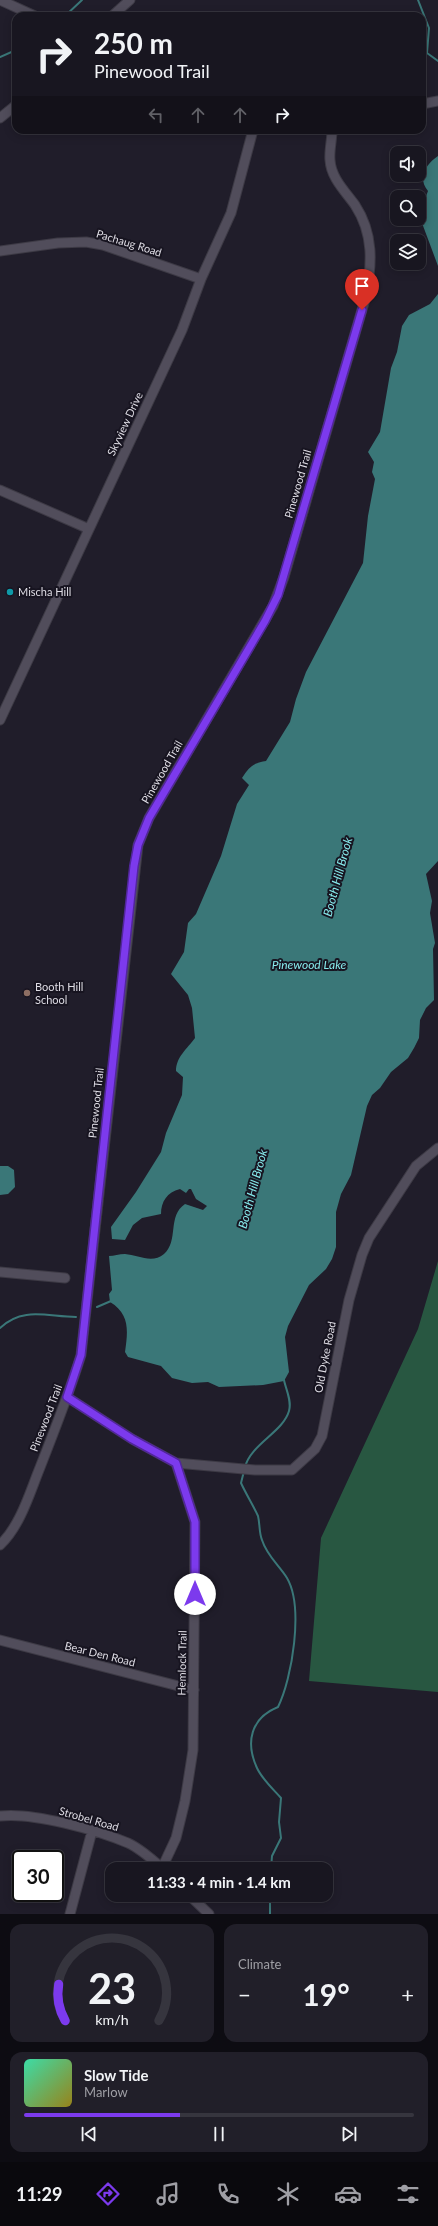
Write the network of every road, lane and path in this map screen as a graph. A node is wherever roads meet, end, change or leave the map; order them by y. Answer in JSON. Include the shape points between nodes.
{"nodes":[{"id":1,"x":0,"y":0,"type":"edge"},
{"id":2,"x":130,"y":0,"type":"edge"},
{"id":3,"x":26,"y":12,"type":"edge"},
{"id":4,"x":116,"y":12,"type":"edge"},
{"id":5,"x":438,"y":101,"type":"edge"},
{"id":6,"x":426,"y":103,"type":"edge"},
{"id":7,"x":12,"y":108,"type":"edge"},
{"id":8,"x":0,"y":118,"type":"edge"},
{"id":9,"x":252,"y":134,"type":"edge"},
{"id":10,"x":332,"y":134,"type":"edge"},
{"id":11,"x":0,"y":250,"type":"edge"},
{"id":12,"x":201,"y":279,"type":"junction"},
{"id":13,"x":0,"y":490,"type":"edge"},
{"id":14,"x":89,"y":529,"type":"junction"},
{"id":15,"x":0,"y":720,"type":"edge"},
{"id":16,"x":438,"y":1148,"type":"edge"},
{"id":17,"x":0,"y":1272,"type":"edge"},
{"id":18,"x":65,"y":1278,"type":"dead end"},
{"id":19,"x":67,"y":1397,"type":"junction"},
{"id":20,"x":176,"y":1463,"type":"junction"},
{"id":21,"x":0,"y":1545,"type":"edge"},
{"id":22,"x":0,"y":1640,"type":"edge"},
{"id":23,"x":194,"y":1690,"type":"junction"},
{"id":24,"x":0,"y":1816,"type":"edge"},
{"id":25,"x":92,"y":1831,"type":"junction"},
{"id":26,"x":154,"y":1862,"type":"edge"},
{"id":27,"x":165,"y":1862,"type":"edge"},
{"id":28,"x":196,"y":1902,"type":"edge"},
{"id":29,"x":70,"y":1914,"type":"edge"},
{"id":30,"x":209,"y":1914,"type":"edge"}],
"edges":[{"from":1,"to":3,"type":"street"},
{"from":2,"to":4,"type":"street"},
{"from":5,"to":6,"type":"street"},
{"from":7,"to":8,"type":"street"},
{"from":9,"to":12,"type":"street","name":"Skyview Drive","via":[[231,213]]},
{"from":10,"to":19,"type":"street","name":"Pinewood Trail","via":[[330,161],[335,179],[356,207],[371,246],[371,269],[366,296],[276,600],[149,818],[138,845],[81,1355]]},
{"from":11,"to":12,"type":"street","name":"Pachaug Road","via":[[86,242],[103,245]]},
{"from":12,"to":14,"type":"street","name":"Skyview Drive","via":[[182,330]]},
{"from":13,"to":14,"type":"street"},
{"from":14,"to":15,"type":"street","name":"Skyview Drive"},
{"from":16,"to":20,"type":"street","name":"Old Dyke Road","via":[[416,1166],[369,1238],[362,1255],[349,1300],[322,1436],[315,1448],[292,1470],[255,1470]]},
{"from":17,"to":18,"type":"street"},
{"from":19,"to":20,"type":"street","via":[[132,1439]]},
{"from":19,"to":21,"type":"street","name":"Pinewood Trail","via":[[24,1508],[7,1538]]},
{"from":20,"to":23,"type":"street","name":"Hemlock Trail","via":[[195,1522]]},
{"from":22,"to":23,"type":"street","name":"Bear Den Road"},
{"from":23,"to":27,"type":"street","name":"Hemlock Trail","via":[[193,1750],[185,1801],[176,1838]]},
{"from":24,"to":25,"type":"street","name":"Strobel Road","via":[[50,1821]]},
{"from":25,"to":26,"type":"street","name":"Strobel Road","via":[[130,1844]]},
{"from":25,"to":29,"type":"street"},
{"from":28,"to":30,"type":"street"}]}
